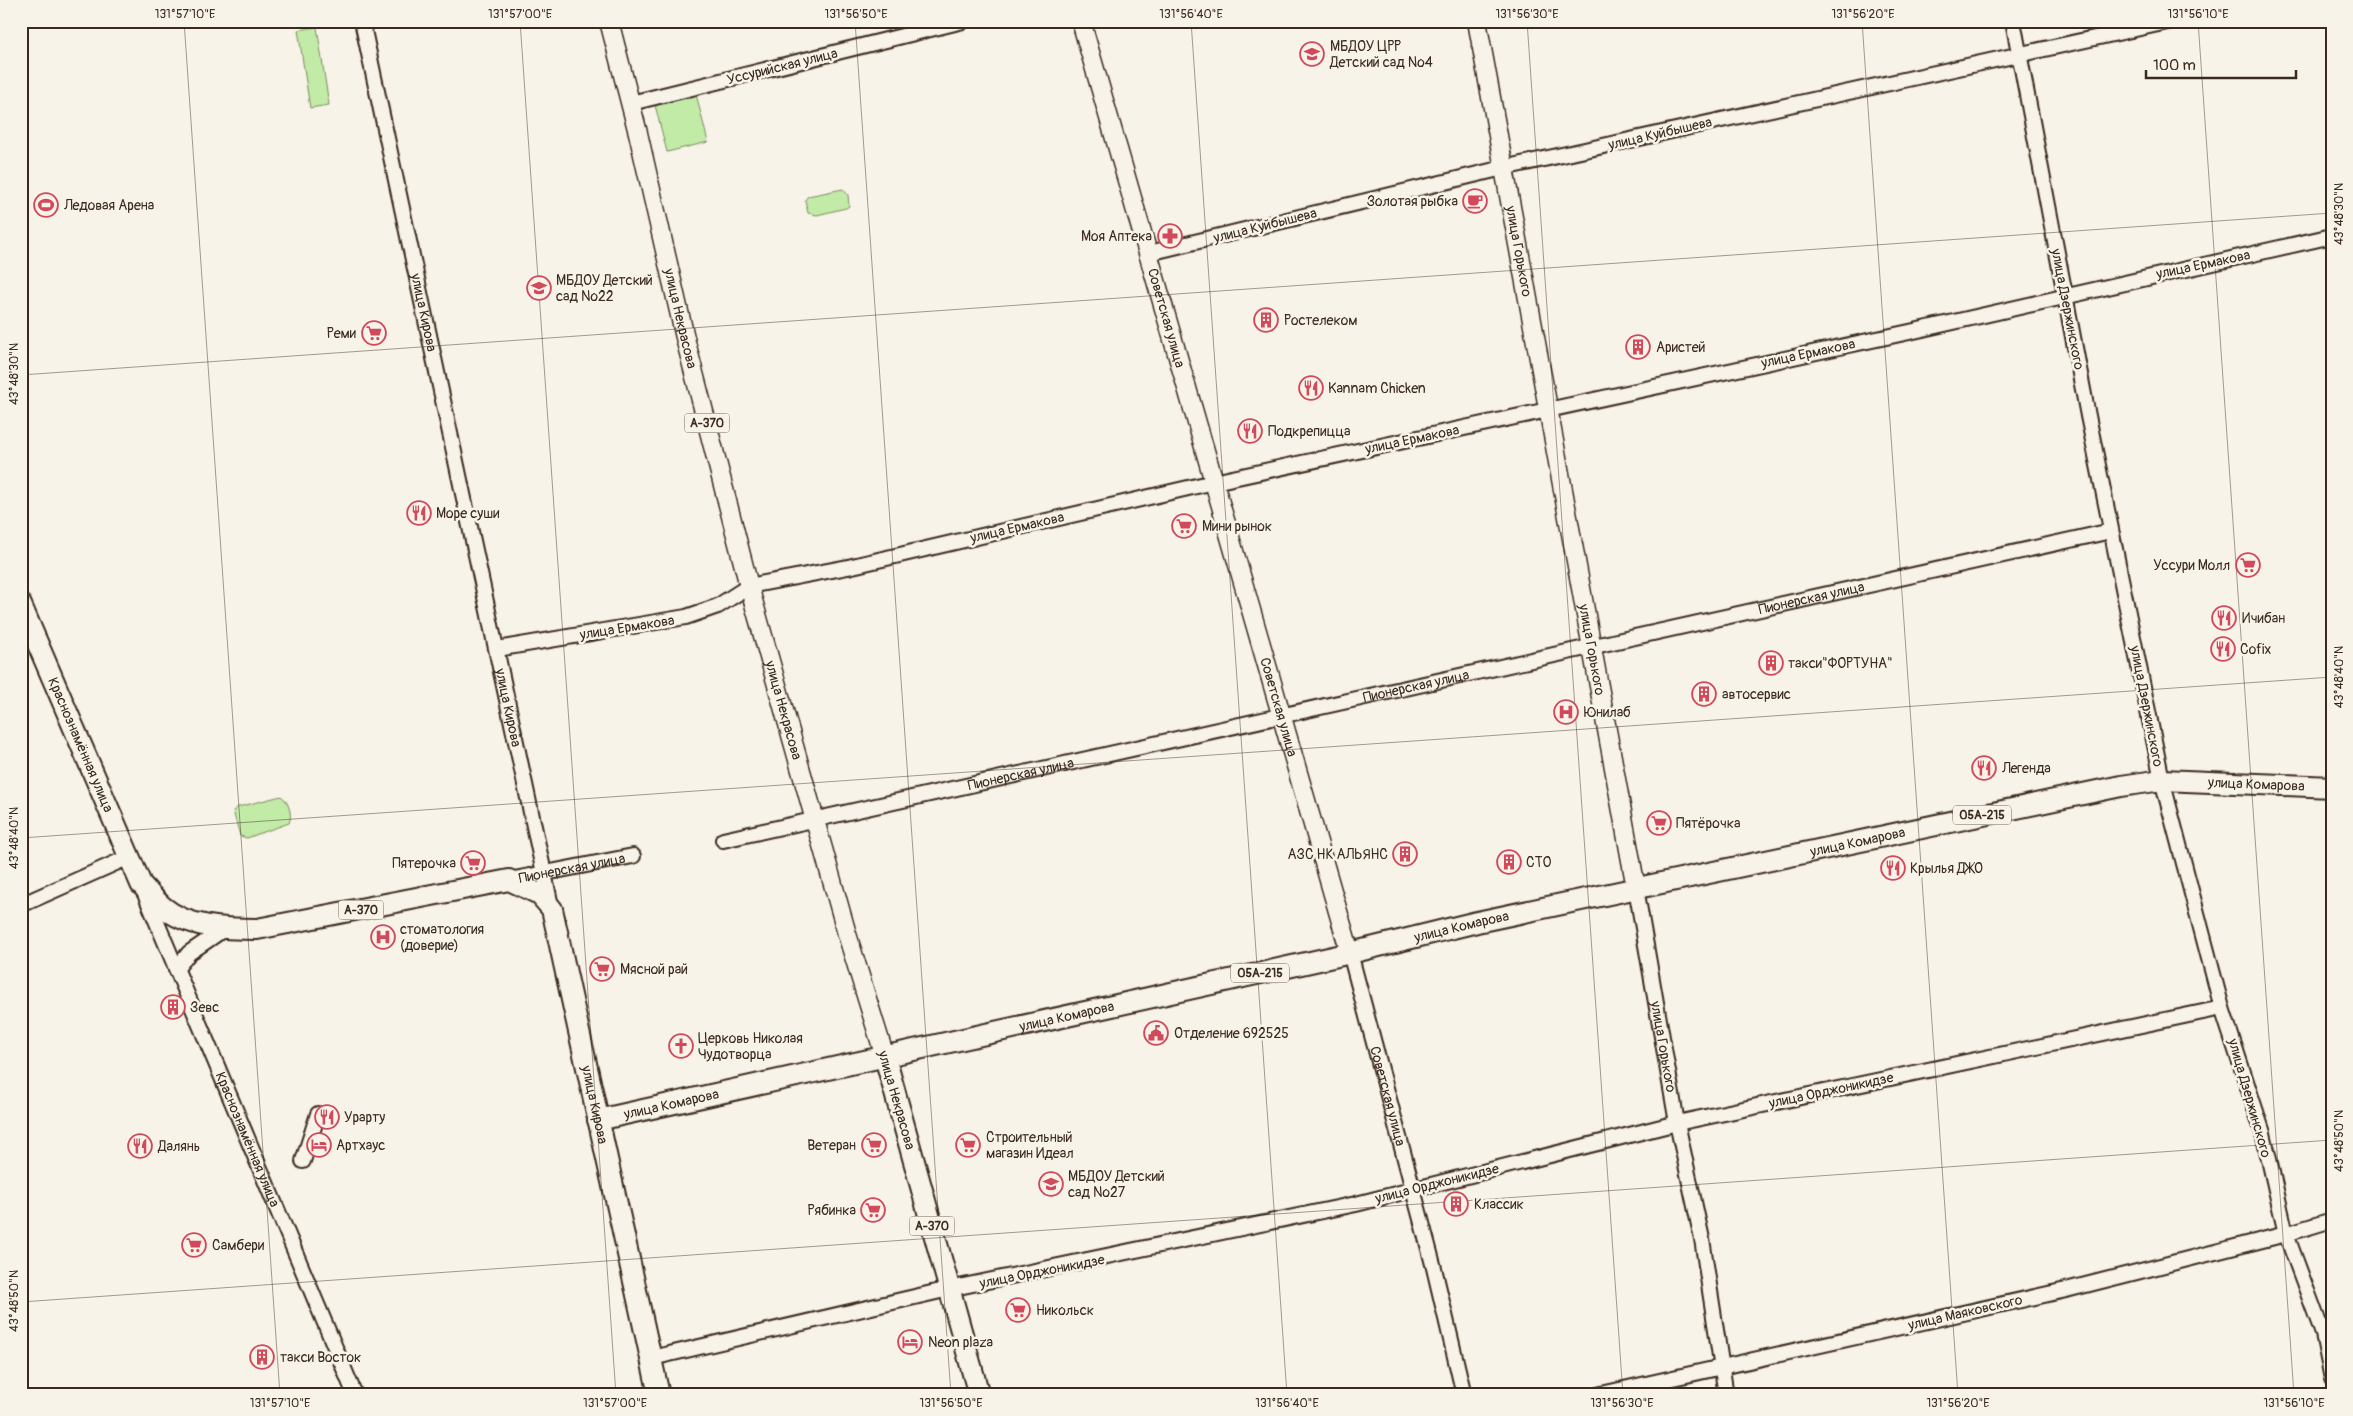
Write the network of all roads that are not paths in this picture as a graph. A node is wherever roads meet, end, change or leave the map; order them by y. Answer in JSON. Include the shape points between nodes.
{"nodes":[{"id":1,"x":362,"y":21,"type":"edge"},
{"id":2,"x":609,"y":21,"type":"edge"},
{"id":3,"x":963,"y":21,"type":"edge"},
{"id":4,"x":1081,"y":21,"type":"edge"},
{"id":5,"x":1477,"y":21,"type":"edge"},
{"id":6,"x":2013,"y":21,"type":"edge"},
{"id":7,"x":2172,"y":21,"type":"edge"},
{"id":8,"x":2019,"y":54,"type":"junction"},
{"id":9,"x":631,"y":103,"type":"junction"},
{"id":10,"x":1503,"y":168,"type":"junction"},
{"id":11,"x":2332,"y":236,"type":"edge"},
{"id":12,"x":1149,"y":253,"type":"junction"},
{"id":13,"x":2066,"y":295,"type":"junction"},
{"id":14,"x":1549,"y":409,"type":"junction"},
{"id":15,"x":1214,"y":482,"type":"junction"},
{"id":16,"x":2111,"y":531,"type":"junction"},
{"id":17,"x":749,"y":586,"type":"junction"},
{"id":18,"x":21,"y":605,"type":"edge"},
{"id":19,"x":1592,"y":646,"type":"junction"},
{"id":20,"x":497,"y":649,"type":"junction"},
{"id":21,"x":1281,"y":716,"type":"junction"},
{"id":22,"x":2162,"y":780,"type":"junction"},
{"id":23,"x":2332,"y":787,"type":"edge"},
{"id":24,"x":816,"y":821,"type":"junction"},
{"id":25,"x":723,"y":840,"type":"dead end"},
{"id":26,"x":633,"y":856,"type":"dead end"},
{"id":27,"x":129,"y":858,"type":"junction"},
{"id":28,"x":544,"y":873,"type":"junction"},
{"id":29,"x":509,"y":880,"type":"junction"},
{"id":30,"x":141,"y":884,"type":"junction"},
{"id":31,"x":1636,"y":888,"type":"junction"},
{"id":32,"x":21,"y":905,"type":"edge"},
{"id":33,"x":163,"y":907,"type":"joint"},
{"id":34,"x":552,"y":909,"type":"junction"},
{"id":35,"x":224,"y":929,"type":"junction"},
{"id":36,"x":1350,"y":953,"type":"junction"},
{"id":37,"x":176,"y":969,"type":"junction"},
{"id":38,"x":2222,"y":1008,"type":"junction"},
{"id":39,"x":885,"y":1057,"type":"junction"},
{"id":40,"x":318,"y":1114,"type":"dead end"},
{"id":41,"x":598,"y":1120,"type":"junction"},
{"id":42,"x":1677,"y":1123,"type":"junction"},
{"id":43,"x":303,"y":1160,"type":"dead end"},
{"id":44,"x":1412,"y":1190,"type":"junction"},
{"id":45,"x":2332,"y":1220,"type":"edge"},
{"id":46,"x":2286,"y":1234,"type":"junction"},
{"id":47,"x":949,"y":1289,"type":"junction"},
{"id":48,"x":652,"y":1358,"type":"junction"},
{"id":49,"x":1720,"y":1368,"type":"junction"},
{"id":50,"x":2332,"y":1379,"type":"edge"},
{"id":51,"x":355,"y":1395,"type":"edge"},
{"id":52,"x":659,"y":1395,"type":"edge"},
{"id":53,"x":979,"y":1395,"type":"edge"},
{"id":54,"x":1464,"y":1395,"type":"edge"},
{"id":55,"x":1597,"y":1395,"type":"edge"},
{"id":56,"x":1726,"y":1395,"type":"edge"}],
"edges":[{"from":1,"to":20,"type":"street","name":"улица Кирова"},
{"from":2,"to":9,"type":"main road","name":"улица Некрасова","number":"А-370"},
{"from":3,"to":9,"type":"street","name":"Уссурийская улица"},
{"from":4,"to":12,"type":"main road","name":"Советская улица"},
{"from":5,"to":10,"type":"main road","name":"улица Горького"},
{"from":6,"to":8,"type":"street","name":"улица Дзержинского"},
{"from":7,"to":8,"type":"street","name":"улица Куйбышева"},
{"from":8,"to":10,"type":"street","name":"улица Куйбышева"},
{"from":8,"to":13,"type":"street","name":"улица Дзержинского"},
{"from":9,"to":17,"type":"main road","name":"улица Некрасова","number":"А-370","via":[[686,342]]},
{"from":10,"to":12,"type":"street","name":"улица Куйбышева"},
{"from":10,"to":14,"type":"main road","name":"улица Горького"},
{"from":11,"to":13,"type":"street","name":"улица Ермакова"},
{"from":12,"to":15,"type":"main road","name":"Советская улица"},
{"from":13,"to":14,"type":"street","name":"улица Ермакова"},
{"from":13,"to":16,"type":"street","name":"улица Дзержинского"},
{"from":14,"to":15,"type":"street","name":"улица Ермакова"},
{"from":14,"to":19,"type":"main road","name":"улица Горького"},
{"from":15,"to":17,"type":"street","name":"улица Ермакова","via":[[848,567]]},
{"from":15,"to":21,"type":"main road","name":"Советская улица"},
{"from":16,"to":19,"type":"street","name":"Пионерская улица"},
{"from":16,"to":22,"type":"street","name":"улица Дзержинского"},
{"from":17,"to":20,"type":"street","name":"улица Ермакова","via":[[718,606],[686,617]]},
{"from":17,"to":24,"type":"main road","name":"улица Некрасова","number":"А-370"},
{"from":18,"to":27,"type":"highway","name":"Краснознамённая улица","number":"А-370"},
{"from":19,"to":21,"type":"street","name":"Пионерская улица"},
{"from":19,"to":31,"type":"main road","name":"улица Горького"},
{"from":20,"to":28,"type":"street","name":"улица Кирова"},
{"from":21,"to":24,"type":"street","name":"Пионерская улица"},
{"from":21,"to":36,"type":"main road","name":"Советская улица"},
{"from":22,"to":23,"type":"highway","name":"улица Комарова","number":"05А-215"},
{"from":22,"to":31,"type":"highway","name":"улица Комарова","number":"05А-215"},
{"from":22,"to":38,"type":"street","name":"улица Дзержинского"},
{"from":24,"to":25,"type":"street","name":"Пионерская улица"},
{"from":24,"to":39,"type":"main road","name":"улица Некрасова","number":"А-370"},
{"from":26,"to":28,"type":"street","name":"Пионерская улица"},
{"from":27,"to":30,"type":"highway","name":"Краснознамённая улица","number":"А-370"},
{"from":27,"to":32,"type":"street"},
{"from":28,"to":29,"type":"street","name":"Пионерская улица"},
{"from":28,"to":34,"type":"street","name":"улица Кирова"},
{"from":29,"to":34,"type":"highway","name":"Пионерская улица","via":[[539,894]]},
{"from":29,"to":35,"type":"highway","name":"Пионерская улица","number":"А-370","via":[[256,929]]},
{"from":30,"to":33,"type":"highway","name":"Краснознамённая улица","number":"А-370"},
{"from":30,"to":37,"type":"street","name":"Краснознамённая улица"},
{"from":31,"to":36,"type":"highway","name":"улица Комарова","number":"05А-215"},
{"from":31,"to":42,"type":"street","name":"улица Горького"},
{"from":33,"to":35,"type":"highway","name":"Пионерская улица","number":"А-370","via":[[190,921]]},
{"from":34,"to":41,"type":"highway","name":"улица Кирова"},
{"from":35,"to":37,"type":"street","via":[[189,953]]},
{"from":36,"to":39,"type":"highway","name":"улица Комарова","number":"05А-215"},
{"from":36,"to":44,"type":"street","name":"Советская улица"},
{"from":37,"to":51,"type":"street","name":"Краснознамённая улица"},
{"from":38,"to":42,"type":"street","name":"улица Орджоникидзе"},
{"from":38,"to":46,"type":"street","name":"улица Дзержинского","via":[[2262,1134]]},
{"from":39,"to":41,"type":"highway","name":"улица Комарова"},
{"from":39,"to":47,"type":"highway","name":"улица Некрасова","number":"А-370"},
{"from":40,"to":43,"type":"street"},
{"from":41,"to":48,"type":"highway","name":"улица Кирова"},
{"from":42,"to":44,"type":"street","name":"улица Орджоникидзе"},
{"from":42,"to":49,"type":"street","name":"улица Горького","via":[[1702,1239]]},
{"from":44,"to":47,"type":"street","name":"улица Орджоникидзе","via":[[1142,1251]]},
{"from":44,"to":54,"type":"street","name":"Советская улица"},
{"from":45,"to":46,"type":"street","name":"улица Маяковского"},
{"from":46,"to":49,"type":"street","name":"улица Маяковского","via":[[2066,1290]]},
{"from":46,"to":50,"type":"street","name":"улица Дзержинского","via":[[2323,1334]]},
{"from":47,"to":48,"type":"street","name":"улица Орджоникидзе"},
{"from":47,"to":53,"type":"highway","name":"улица Некрасова","number":"А-370"},
{"from":48,"to":52,"type":"highway","name":"улица Кирова"},
{"from":49,"to":55,"type":"street","name":"улица Маяковского"},
{"from":49,"to":56,"type":"street","name":"улица Горького"}]}
